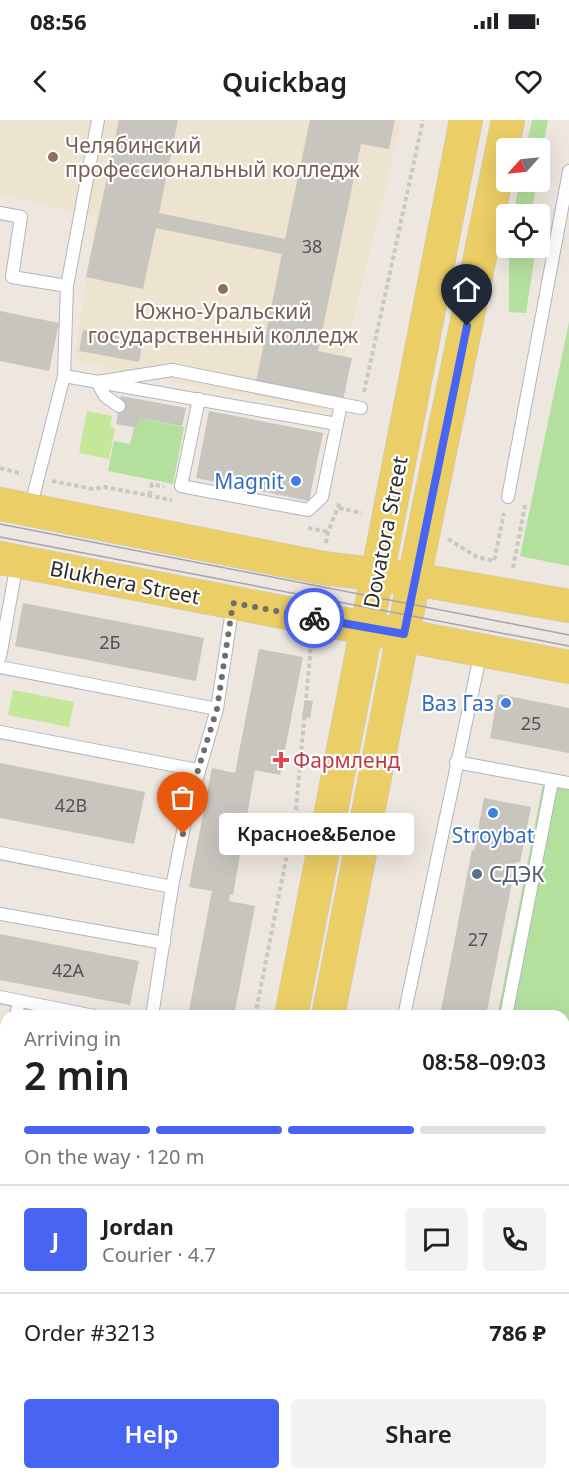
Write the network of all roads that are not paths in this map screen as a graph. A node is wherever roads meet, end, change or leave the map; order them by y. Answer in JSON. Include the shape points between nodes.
{"nodes":[{"id":1,"x":98,"y":120,"type":"edge"},
{"id":2,"x":466,"y":120,"type":"edge"},
{"id":3,"x":508,"y":120,"type":"edge"},
{"id":4,"x":569,"y":171,"type":"edge"},
{"id":5,"x":0,"y":213,"type":"edge"},
{"id":6,"x":67,"y":286,"type":"junction"},
{"id":7,"x":64,"y":376,"type":"junction"},
{"id":8,"x":96,"y":382,"type":"junction"},
{"id":9,"x":199,"y":399,"type":"junction"},
{"id":10,"x":341,"y":404,"type":"junction"},
{"id":11,"x":118,"y":406,"type":"dead end"},
{"id":12,"x":360,"y":408,"type":"road end"},
{"id":13,"x":337,"y":424,"type":"junction"},
{"id":14,"x":508,"y":497,"type":"road end"},
{"id":15,"x":15,"y":507,"type":"edge"},
{"id":16,"x":9,"y":560,"type":"edge"},
{"id":17,"x":377,"y":575,"type":"junction"},
{"id":18,"x":414,"y":579,"type":"junction"},
{"id":19,"x":233,"y":603,"type":"junction"},
{"id":20,"x":569,"y":606,"type":"edge"},
{"id":21,"x":367,"y":627,"type":"junction"},
{"id":22,"x":404,"y":634,"type":"junction"},
{"id":23,"x":481,"y":650,"type":"junction"},
{"id":24,"x":0,"y":657,"type":"edge"},
{"id":25,"x":0,"y":667,"type":"edge"},
{"id":26,"x":569,"y":667,"type":"edge"},
{"id":27,"x":217,"y":709,"type":"junction"},
{"id":28,"x":0,"y":732,"type":"edge"},
{"id":29,"x":456,"y":762,"type":"junction"},
{"id":30,"x":198,"y":770,"type":"junction"},
{"id":31,"x":552,"y":781,"type":"junction"},
{"id":32,"x":569,"y":783,"type":"edge"},
{"id":33,"x":0,"y":853,"type":"edge"},
{"id":34,"x":172,"y":887,"type":"junction"},
{"id":35,"x":0,"y":914,"type":"edge"},
{"id":36,"x":164,"y":943,"type":"junction"},
{"id":37,"x":0,"y":998,"type":"edge"},
{"id":38,"x":19,"y":1001,"type":"junction"},
{"id":39,"x":17,"y":1010,"type":"edge"},
{"id":40,"x":64,"y":1010,"type":"edge"},
{"id":41,"x":153,"y":1010,"type":"edge"},
{"id":42,"x":292,"y":1010,"type":"edge"},
{"id":43,"x":329,"y":1010,"type":"edge"},
{"id":44,"x":405,"y":1010,"type":"edge"},
{"id":45,"x":508,"y":1010,"type":"edge"}],
"edges":[{"from":1,"to":6,"type":"lane"},
{"from":2,"to":17,"type":"main road","name":"Dovatora Street"},
{"from":3,"to":18,"type":"main road","name":"Dovatora Street"},
{"from":4,"to":14,"type":"lane"},
{"from":5,"to":6,"type":"lane","via":[[21,217],[12,277]]},
{"from":6,"to":7,"type":"lane"},
{"from":7,"to":8,"type":"lane"},
{"from":7,"to":15,"type":"lane","via":[[38,478]]},
{"from":8,"to":9,"type":"lane"},
{"from":8,"to":10,"type":"lane","via":[[172,370]]},
{"from":8,"to":11,"type":"lane"},
{"from":9,"to":13,"type":"lane"},
{"from":9,"to":13,"type":"lane","via":[[181,486],[308,510],[322,497]]},
{"from":10,"to":12,"type":"lane"},
{"from":10,"to":13,"type":"lane"},
{"from":15,"to":17,"type":"main road","via":[[323,568]]},
{"from":16,"to":19,"type":"main road","name":"Blukhera Street"},
{"from":16,"to":24,"type":"lane"},
{"from":17,"to":18,"type":"main road"},
{"from":17,"to":21,"type":"main road","name":"Dovatora Street"},
{"from":18,"to":20,"type":"main road"},
{"from":18,"to":22,"type":"main road","name":"Dovatora Street"},
{"from":19,"to":21,"type":"main road","name":"Blukhera Street"},
{"from":19,"to":27,"type":"lane"},
{"from":21,"to":22,"type":"main road","name":"Blukhera Street"},
{"from":21,"to":42,"type":"main road","name":"Dovatora Street"},
{"from":22,"to":23,"type":"main road","name":"Blukhera Street"},
{"from":22,"to":43,"type":"main road","name":"Dovatora Street"},
{"from":23,"to":26,"type":"main road","name":"Blukhera Street"},
{"from":23,"to":29,"type":"lane"},
{"from":25,"to":27,"type":"lane"},
{"from":27,"to":30,"type":"lane"},
{"from":28,"to":30,"type":"lane"},
{"from":29,"to":31,"type":"lane"},
{"from":29,"to":44,"type":"lane"},
{"from":30,"to":34,"type":"lane"},
{"from":31,"to":32,"type":"lane"},
{"from":31,"to":45,"type":"lane"},
{"from":33,"to":34,"type":"lane"},
{"from":34,"to":36,"type":"lane"},
{"from":35,"to":36,"type":"lane"},
{"from":36,"to":41,"type":"lane"},
{"from":37,"to":38,"type":"lane"},
{"from":38,"to":39,"type":"lane"},
{"from":38,"to":40,"type":"lane"}]}
